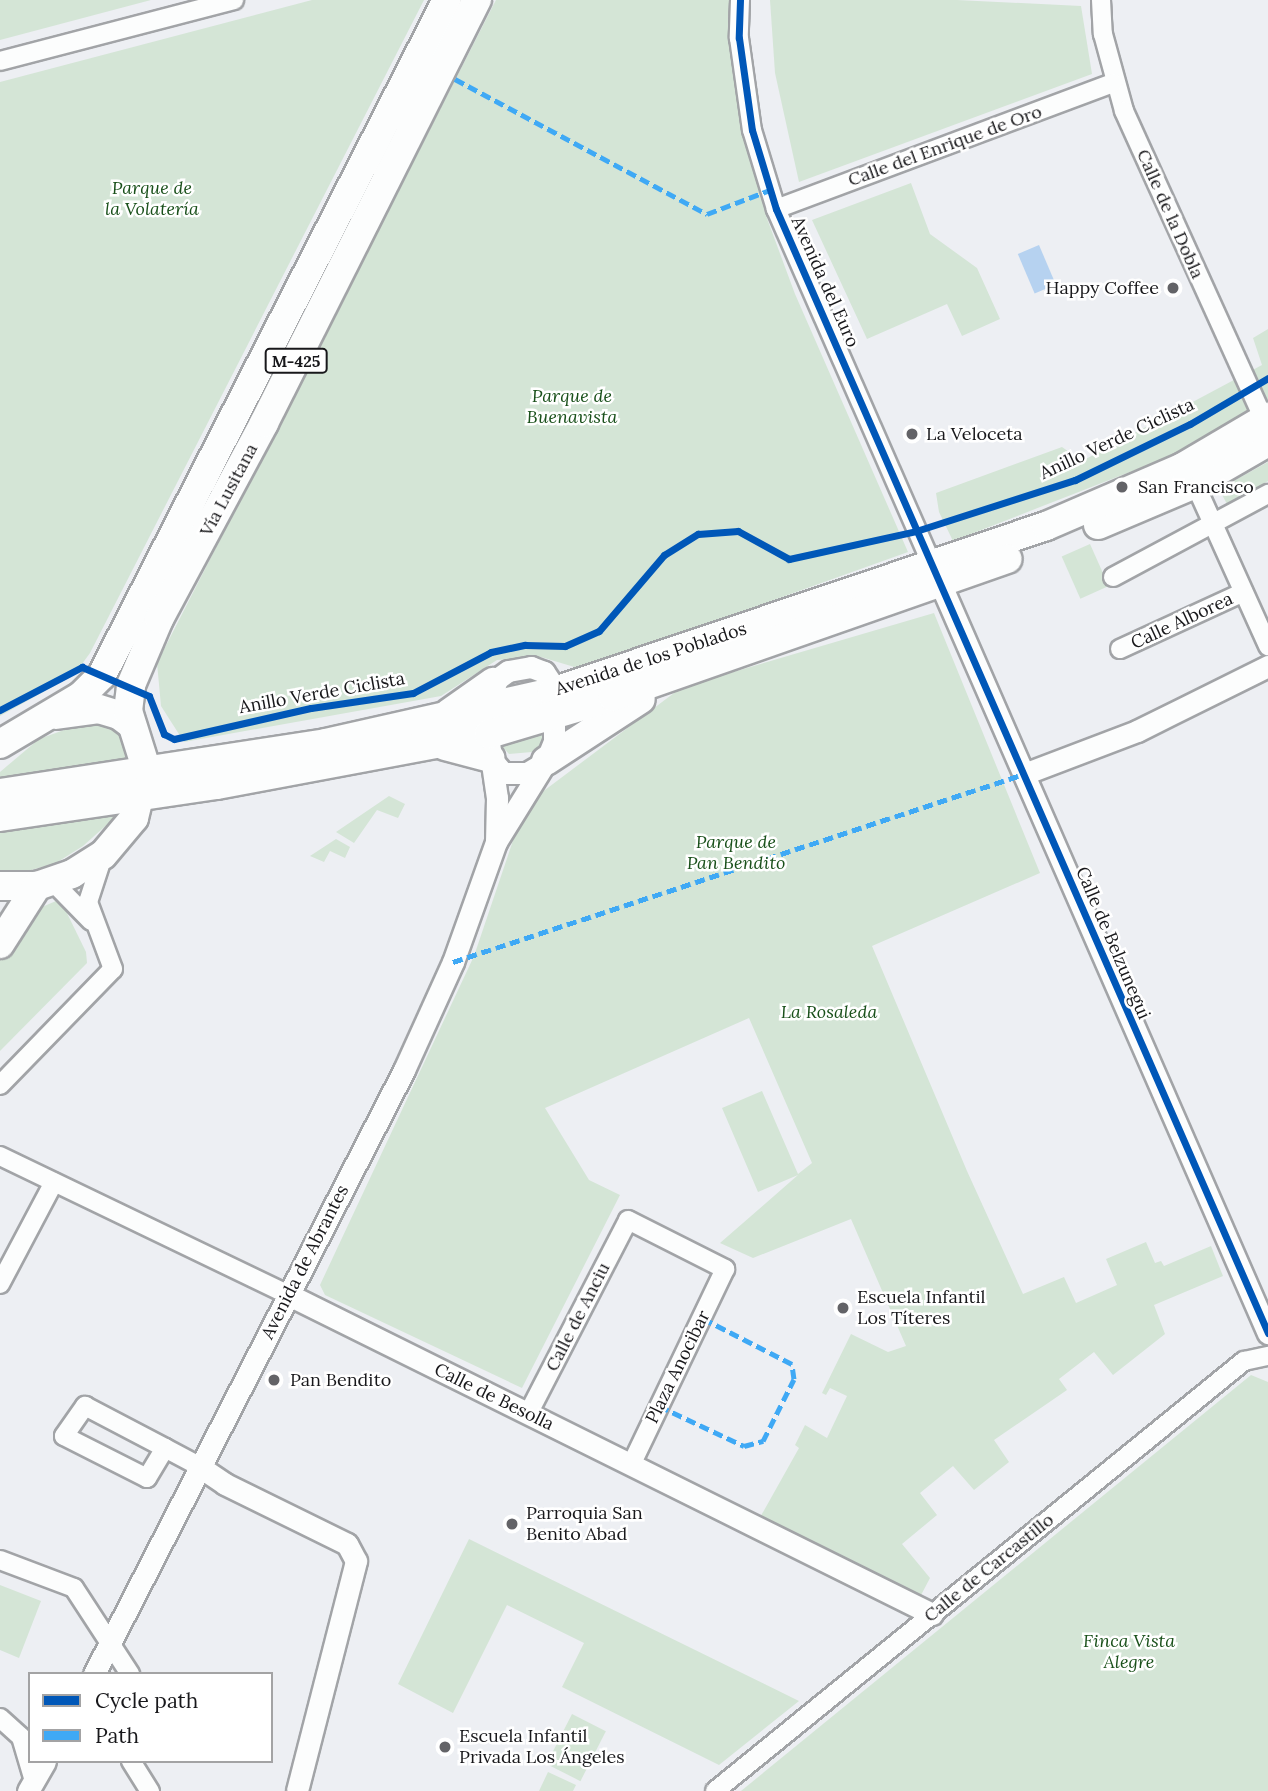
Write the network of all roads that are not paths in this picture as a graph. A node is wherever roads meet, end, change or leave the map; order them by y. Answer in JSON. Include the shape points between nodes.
{"nodes":[{"id":1,"x":234,"y":0,"type":"edge"},
{"id":2,"x":446,"y":0,"type":"edge"},
{"id":3,"x":477,"y":0,"type":"edge"},
{"id":4,"x":740,"y":0,"type":"edge"},
{"id":5,"x":1101,"y":0,"type":"edge"},
{"id":6,"x":0,"y":61,"type":"edge"},
{"id":7,"x":1113,"y":83,"type":"junction"},
{"id":8,"x":776,"y":209,"type":"junction"},
{"id":9,"x":1267,"y":426,"type":"edge"},
{"id":10,"x":1195,"y":484,"type":"junction"},
{"id":11,"x":1268,"y":494,"type":"edge"},
{"id":12,"x":1214,"y":526,"type":"junction"},
{"id":13,"x":936,"y":573,"type":"junction"},
{"id":14,"x":1112,"y":577,"type":"dead end"},
{"id":15,"x":1244,"y":592,"type":"junction"},
{"id":16,"x":1268,"y":646,"type":"edge"},
{"id":17,"x":1120,"y":649,"type":"dead end"},
{"id":18,"x":699,"y":665,"type":"junction"},
{"id":19,"x":1268,"y":666,"type":"edge"},
{"id":20,"x":552,"y":696,"type":"junction"},
{"id":21,"x":40,"y":719,"type":"junction"},
{"id":22,"x":490,"y":721,"type":"junction"},
{"id":23,"x":131,"y":724,"type":"junction"},
{"id":24,"x":437,"y":733,"type":"junction"},
{"id":25,"x":0,"y":744,"type":"edge"},
{"id":26,"x":546,"y":761,"type":"junction"},
{"id":27,"x":146,"y":768,"type":"junction"},
{"id":28,"x":1024,"y":774,"type":"junction"},
{"id":29,"x":0,"y":793,"type":"edge"},
{"id":30,"x":142,"y":797,"type":"junction"},
{"id":31,"x":0,"y":817,"type":"edge"},
{"id":32,"x":496,"y":842,"type":"junction"},
{"id":33,"x":103,"y":855,"type":"junction"},
{"id":34,"x":44,"y":883,"type":"junction"},
{"id":35,"x":0,"y":886,"type":"edge"},
{"id":36,"x":97,"y":930,"type":"junction"},
{"id":37,"x":0,"y":944,"type":"edge"},
{"id":38,"x":0,"y":1085,"type":"edge"},
{"id":39,"x":0,"y":1156,"type":"edge"},
{"id":40,"x":54,"y":1182,"type":"junction"},
{"id":41,"x":725,"y":1269,"type":"joint"},
{"id":42,"x":0,"y":1284,"type":"edge"},
{"id":43,"x":287,"y":1294,"type":"junction"},
{"id":44,"x":1268,"y":1333,"type":"edge"},
{"id":45,"x":1268,"y":1356,"type":"edge"},
{"id":46,"x":528,"y":1414,"type":"junction"},
{"id":47,"x":165,"y":1448,"type":"junction"},
{"id":48,"x":631,"y":1465,"type":"junction"},
{"id":49,"x":200,"y":1467,"type":"junction"},
{"id":50,"x":0,"y":1560,"type":"edge"},
{"id":51,"x":932,"y":1614,"type":"junction"},
{"id":52,"x":111,"y":1644,"type":"junction"},
{"id":53,"x":95,"y":1672,"type":"edge"},
{"id":54,"x":129,"y":1672,"type":"edge"},
{"id":55,"x":0,"y":1718,"type":"edge"},
{"id":56,"x":44,"y":1763,"type":"edge"},
{"id":57,"x":132,"y":1763,"type":"edge"},
{"id":58,"x":31,"y":1786,"type":"edge"},
{"id":59,"x":150,"y":1791,"type":"edge"},
{"id":60,"x":298,"y":1791,"type":"edge"},
{"id":61,"x":715,"y":1791,"type":"edge"}],
"edges":[{"from":1,"to":6,"type":"street"},
{"from":2,"to":21,"type":"main road","name":"Vía Lusitana","number":"M-425","via":[[132,619],[96,682]]},
{"from":3,"to":23,"type":"main road","name":"Vía Lusitana","number":"M-425","via":[[264,423],[159,619],[131,685]]},
{"from":4,"to":8,"type":"street","name":"Avenida del Euro","via":[[738,38],[752,130]]},
{"from":5,"to":7,"type":"street","name":"Calle de la Dobla"},
{"from":7,"to":8,"type":"street","name":"Calle del Enrique de Oro"},
{"from":7,"to":9,"type":"street","name":"Calle de la Dobla"},
{"from":8,"to":13,"type":"street","name":"Avenida del Euro"},
{"from":9,"to":10,"type":"main road","name":"Avenida de los Poblados"},
{"from":9,"to":13,"type":"main road","name":"Avenida de los Poblados","via":[[1120,496]]},
{"from":10,"to":12,"type":"street"},
{"from":10,"to":13,"type":"main road","name":"Avenida de los Poblados","via":[[1068,537]]},
{"from":11,"to":12,"type":"street"},
{"from":12,"to":14,"type":"street"},
{"from":12,"to":15,"type":"street"},
{"from":13,"to":18,"type":"main road","name":"Avenida de los Poblados"},
{"from":13,"to":20,"type":"main road","name":"Avenida de los Poblados","via":[[609,674]]},
{"from":13,"to":28,"type":"street","name":"Calle de Belzunegui"},
{"from":15,"to":16,"type":"street"},
{"from":15,"to":17,"type":"street","name":"Calle Alborea"},
{"from":18,"to":20,"type":"main road","name":"Avenida de los Poblados"},
{"from":18,"to":26,"type":"main road"},
{"from":19,"to":28,"type":"street","via":[[1137,731]]},
{"from":20,"to":22,"type":"main road","name":"Avenida de los Poblados"},
{"from":20,"to":26,"type":"street","name":"Avenida de Abrantes","via":[[554,741]]},
{"from":21,"to":23,"type":"main road","via":[[99,709]]},
{"from":21,"to":25,"type":"main road","name":"Vía Lusitana"},
{"from":22,"to":24,"type":"main road"},
{"from":22,"to":24,"type":"main road"},
{"from":22,"to":26,"type":"street","via":[[503,773],[527,773]]},
{"from":22,"to":32,"type":"street","name":"Avenida de Abrantes"},
{"from":23,"to":27,"type":"main road","name":"Vía Lusitana","number":"M-425"},
{"from":24,"to":27,"type":"main road"},
{"from":24,"to":30,"type":"main road"},
{"from":26,"to":32,"type":"street","name":"Avenida de Abrantes"},
{"from":27,"to":29,"type":"main road"},
{"from":27,"to":30,"type":"main road","name":"Vía Lusitana"},
{"from":28,"to":44,"type":"street","name":"Calle de Belzunegui"},
{"from":30,"to":31,"type":"main road"},
{"from":30,"to":33,"type":"main road","name":"Vía Lusitana","via":[[134,818]]},
{"from":32,"to":43,"type":"street","name":"Avenida de Abrantes","via":[[453,962],[404,1070]]},
{"from":33,"to":34,"type":"main road","name":"Vía Lusitana"},
{"from":33,"to":36,"type":"street","via":[[88,902]]},
{"from":34,"to":35,"type":"main road"},
{"from":34,"to":36,"type":"street"},
{"from":34,"to":37,"type":"main road"},
{"from":36,"to":38,"type":"street","via":[[113,969]]},
{"from":39,"to":40,"type":"street","name":"Calle de Besolla"},
{"from":40,"to":42,"type":"street"},
{"from":40,"to":43,"type":"street","name":"Calle de Besolla"},
{"from":41,"to":46,"type":"street","name":"Calle de Anciu","via":[[628,1220]]},
{"from":41,"to":48,"type":"street","name":"Plaza Anocibar"},
{"from":43,"to":46,"type":"street","name":"Calle de Besolla"},
{"from":43,"to":49,"type":"street","name":"Avenida de Abrantes"},
{"from":45,"to":51,"type":"street","name":"Calle de Carcastillo","via":[[1244,1361]]},
{"from":46,"to":48,"type":"street","name":"Calle de Besolla"},
{"from":47,"to":47,"type":"street","via":[[85,1406],[80,1407],[64,1436],[147,1478]]},
{"from":47,"to":49,"type":"street"},
{"from":48,"to":51,"type":"street","name":"Calle de Besolla"},
{"from":49,"to":52,"type":"street","name":"Avenida de Abrantes"},
{"from":49,"to":60,"type":"street","via":[[347,1544],[356,1561]]},
{"from":50,"to":52,"type":"street","via":[[74,1588]]},
{"from":51,"to":61,"type":"street","name":"Calle de Carcastillo"},
{"from":52,"to":53,"type":"street","name":"Avenida de Abrantes"},
{"from":52,"to":54,"type":"street"},
{"from":55,"to":58,"type":"street","via":[[21,1737]]},
{"from":56,"to":58,"type":"street"},
{"from":57,"to":59,"type":"street"}]}
